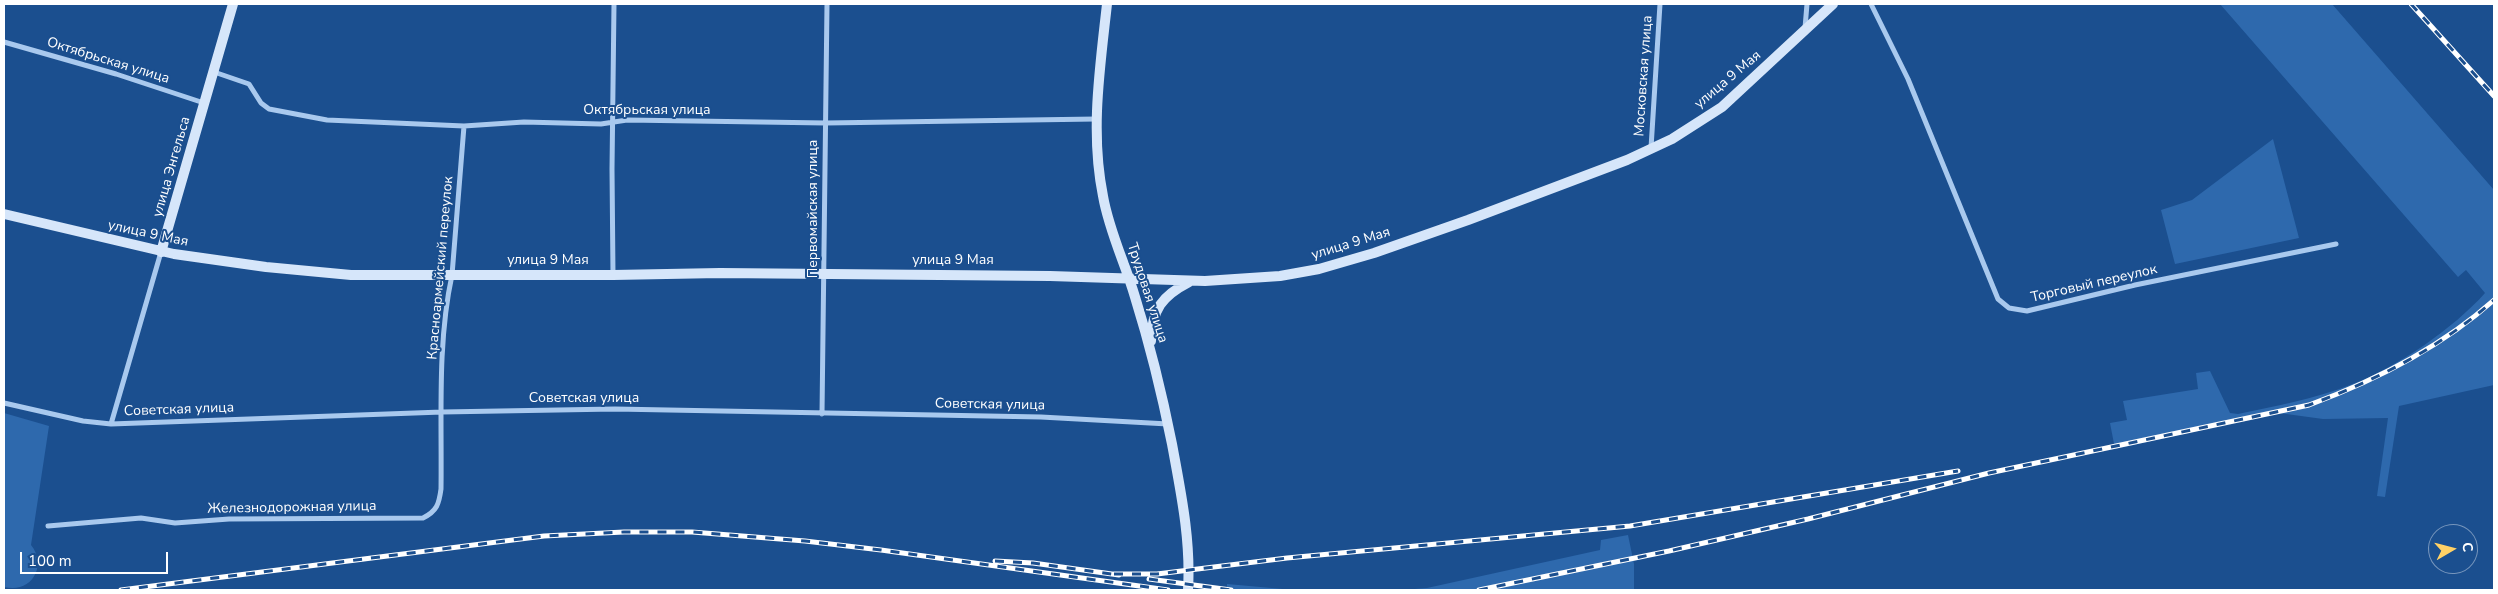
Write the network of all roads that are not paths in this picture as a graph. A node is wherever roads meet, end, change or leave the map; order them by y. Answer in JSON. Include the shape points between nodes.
{"nodes":[{"id":1,"x":233,"y":4,"type":"edge"},
{"id":2,"x":614,"y":4,"type":"edge"},
{"id":3,"x":827,"y":4,"type":"edge"},
{"id":4,"x":1107,"y":4,"type":"edge"},
{"id":5,"x":1660,"y":4,"type":"edge"},
{"id":6,"x":1807,"y":4,"type":"edge"},
{"id":7,"x":1833,"y":4,"type":"edge"},
{"id":8,"x":1871,"y":4,"type":"edge"},
{"id":9,"x":1805,"y":31,"type":"junction"},
{"id":10,"x":4,"y":42,"type":"edge"},
{"id":11,"x":213,"y":72,"type":"junction"},
{"id":12,"x":204,"y":103,"type":"junction"},
{"id":13,"x":1096,"y":119,"type":"junction"},
{"id":14,"x":612,"y":122,"type":"junction"},
{"id":15,"x":826,"y":123,"type":"junction"},
{"id":16,"x":464,"y":126,"type":"junction"},
{"id":17,"x":1651,"y":149,"type":"junction"},
{"id":18,"x":4,"y":214,"type":"edge"},
{"id":19,"x":2336,"y":244,"type":"dead end"},
{"id":20,"x":161,"y":252,"type":"junction"},
{"id":21,"x":452,"y":275,"type":"junction"},
{"id":22,"x":613,"y":275,"type":"junction"},
{"id":23,"x":825,"y":275,"type":"junction"},
{"id":24,"x":1130,"y":280,"type":"junction"},
{"id":25,"x":1190,"y":281,"type":"junction"},
{"id":26,"x":1151,"y":352,"type":"junction"},
{"id":27,"x":4,"y":403,"type":"edge"},
{"id":28,"x":442,"y":412,"type":"junction"},
{"id":29,"x":822,"y":414,"type":"junction"},
{"id":30,"x":111,"y":424,"type":"junction"},
{"id":31,"x":1168,"y":424,"type":"junction"},
{"id":32,"x":48,"y":526,"type":"dead end"},
{"id":33,"x":1188,"y":590,"type":"edge"}],
"edges":[{"from":1,"to":11,"type":"street","name":"улица Энгельса"},
{"from":2,"to":14,"type":"street"},
{"from":3,"to":15,"type":"street","name":"Первомайская улица"},
{"from":4,"to":13,"type":"street","name":"Трудовая улица"},
{"from":5,"to":17,"type":"street","name":"Московская улица"},
{"from":6,"to":9,"type":"street"},
{"from":7,"to":9,"type":"street","name":"улица 9 Мая"},
{"from":8,"to":19,"type":"street","name":"Торговый переулок","via":[[1908,79],[1998,299],[2009,308],[2026,311]]},
{"from":9,"to":17,"type":"street","name":"улица 9 Мая","via":[[1722,106]]},
{"from":10,"to":12,"type":"street","name":"Октябрьская улица"},
{"from":11,"to":12,"type":"street","name":"улица Энгельса"},
{"from":11,"to":16,"type":"street","name":"Октябрьская улица","via":[[249,84],[269,109],[327,120]]},
{"from":12,"to":20,"type":"street","name":"улица Энгельса"},
{"from":13,"to":15,"type":"street","name":"Октябрьская улица"},
{"from":13,"to":24,"type":"street","name":"Трудовая улица","via":[[1103,199]]},
{"from":14,"to":15,"type":"street","name":"Октябрьская улица"},
{"from":14,"to":16,"type":"street","name":"Октябрьская улица"},
{"from":14,"to":22,"type":"street"},
{"from":15,"to":23,"type":"street","name":"Первомайская улица"},
{"from":16,"to":21,"type":"street","name":"Красноармейский переулок"},
{"from":17,"to":25,"type":"street","name":"улица 9 Мая","via":[[1468,220],[1319,269],[1280,276]]},
{"from":18,"to":20,"type":"street","name":"улица 9 Мая"},
{"from":20,"to":21,"type":"street","name":"улица 9 Мая","via":[[351,275]]},
{"from":20,"to":30,"type":"street","name":"улица Энгельса"},
{"from":21,"to":22,"type":"street","name":"улица 9 Мая"},
{"from":21,"to":28,"type":"street","name":"Красноармейский переулок","via":[[443,352]]},
{"from":22,"to":23,"type":"street","name":"улица 9 Мая"},
{"from":23,"to":24,"type":"street","name":"улица 9 Мая","via":[[1050,276]]},
{"from":23,"to":29,"type":"street","name":"Первомайская улица"},
{"from":24,"to":25,"type":"street","name":"улица 9 Мая"},
{"from":24,"to":26,"type":"street","name":"Трудовая улица"},
{"from":25,"to":26,"type":"street","via":[[1161,302],[1155,317]]},
{"from":26,"to":31,"type":"street","name":"Трудовая улица"},
{"from":27,"to":30,"type":"street","name":"Советская улица"},
{"from":28,"to":29,"type":"street","name":"Советская улица","via":[[615,409]]},
{"from":28,"to":30,"type":"street","name":"Советская улица"},
{"from":28,"to":32,"type":"street","name":"Железнодорожная улица","via":[[439,503],[432,514],[423,518],[229,519],[175,523],[141,518]]},
{"from":29,"to":31,"type":"street","name":"Советская улица","via":[[1041,417]]},
{"from":31,"to":33,"type":"street","name":"Трудовая улица","via":[[1185,514]]}]}
